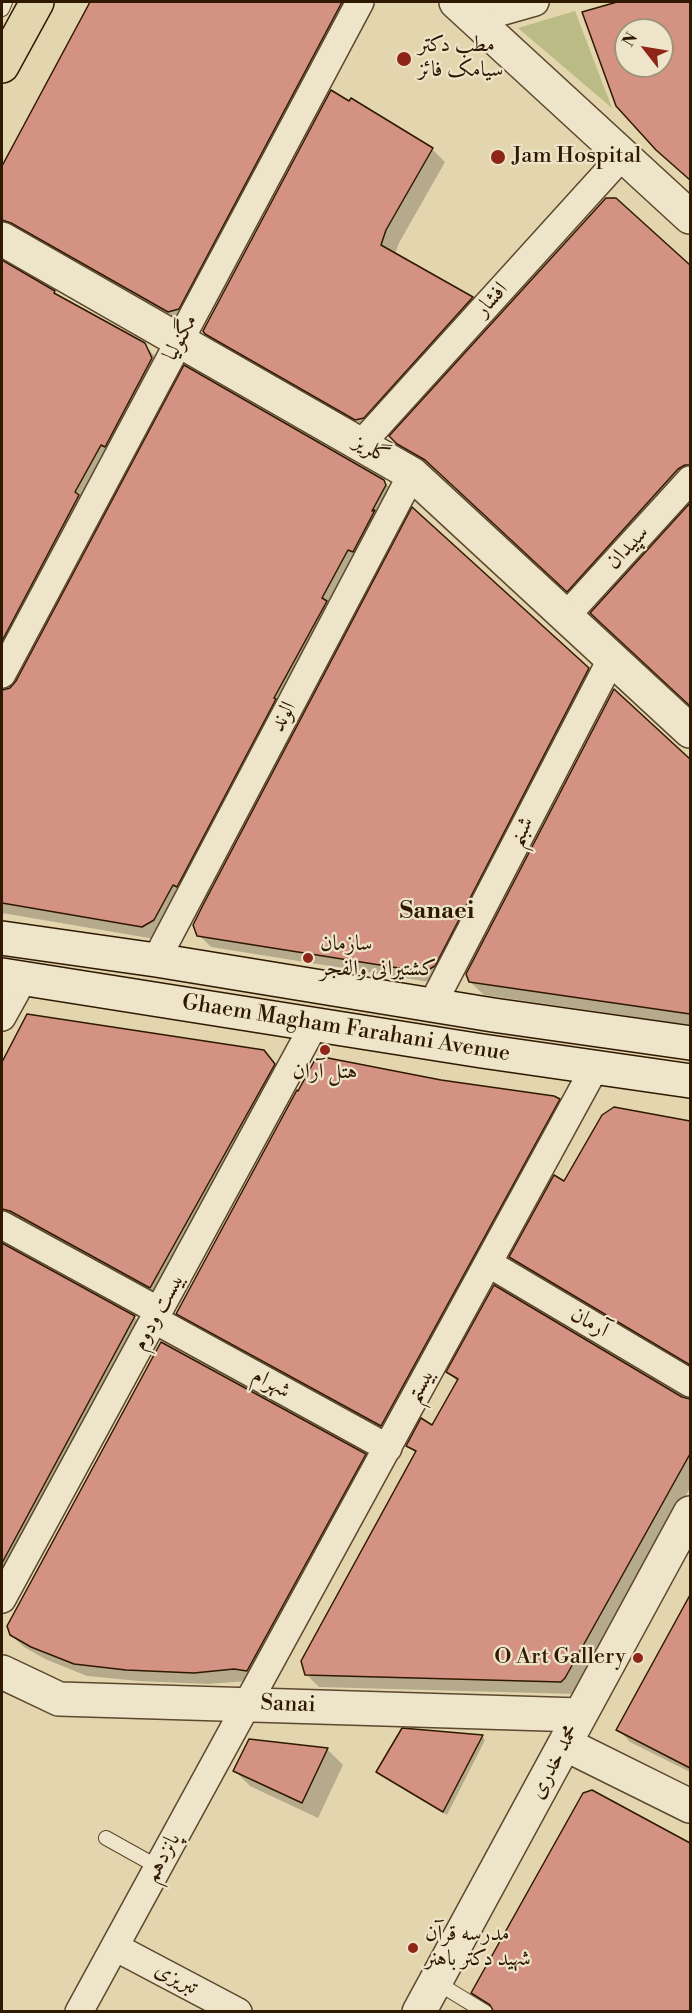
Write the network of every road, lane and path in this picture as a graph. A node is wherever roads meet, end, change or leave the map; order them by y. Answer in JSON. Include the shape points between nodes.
{"nodes":[{"id":1,"x":5,"y":2,"type":"edge"},
{"id":2,"x":37,"y":2,"type":"edge"},
{"id":3,"x":360,"y":2,"type":"edge"},
{"id":4,"x":535,"y":2,"type":"edge"},
{"id":5,"x":2,"y":9,"type":"edge"},
{"id":6,"x":466,"y":10,"type":"edge"},
{"id":7,"x":2,"y":66,"type":"edge"},
{"id":8,"x":623,"y":155,"type":"junction"},
{"id":9,"x":690,"y":217,"type":"edge"},
{"id":10,"x":2,"y":239,"type":"edge"},
{"id":11,"x":180,"y":340,"type":"junction"},
{"id":12,"x":361,"y":444,"type":"junction"},
{"id":13,"x":412,"y":474,"type":"junction"},
{"id":14,"x":690,"y":480,"type":"edge"},
{"id":15,"x":566,"y":616,"type":"junction"},
{"id":16,"x":612,"y":658,"type":"junction"},
{"id":17,"x":2,"y":674,"type":"edge"},
{"id":18,"x":690,"y":731,"type":"edge"},
{"id":19,"x":2,"y":938,"type":"edge"},
{"id":20,"x":156,"y":960,"type":"junction"},
{"id":21,"x":12,"y":977,"type":"edge"},
{"id":22,"x":432,"y":1005,"type":"junction"},
{"id":23,"x":2,"y":1017,"type":"edge"},
{"id":24,"x":314,"y":1025,"type":"junction"},
{"id":25,"x":690,"y":1043,"type":"edge"},
{"id":26,"x":595,"y":1067,"type":"junction"},
{"id":27,"x":690,"y":1081,"type":"edge"},
{"id":28,"x":2,"y":1225,"type":"edge"},
{"id":29,"x":488,"y":1263,"type":"junction"},
{"id":30,"x":157,"y":1316,"type":"junction"},
{"id":31,"x":690,"y":1383,"type":"edge"},
{"id":32,"x":388,"y":1448,"type":"junction"},
{"id":33,"x":690,"y":1513,"type":"edge"},
{"id":34,"x":2,"y":1599,"type":"edge"},
{"id":35,"x":2,"y":1672,"type":"edge"},
{"id":36,"x":247,"y":1704,"type":"junction"},
{"id":37,"x":580,"y":1715,"type":"junction"},
{"id":38,"x":565,"y":1744,"type":"junction"},
{"id":39,"x":690,"y":1806,"type":"edge"},
{"id":40,"x":106,"y":1838,"type":"dead end"},
{"id":41,"x":158,"y":1867,"type":"junction"},
{"id":42,"x":115,"y":1947,"type":"junction"},
{"id":43,"x":436,"y":1982,"type":"junction"},
{"id":44,"x":79,"y":2012,"type":"edge"},
{"id":45,"x":238,"y":2012,"type":"edge"},
{"id":46,"x":419,"y":2012,"type":"edge"},
{"id":47,"x":485,"y":2012,"type":"edge"}],
"edges":[{"from":1,"to":5,"type":"lane"},
{"from":2,"to":7,"type":"main road"},
{"from":3,"to":11,"type":"street","name":"مگنولیا"},
{"from":4,"to":6,"type":"street"},
{"from":6,"to":8,"type":"street"},
{"from":8,"to":9,"type":"street"},
{"from":8,"to":12,"type":"street","name":"افشار"},
{"from":10,"to":11,"type":"street","name":"گلریز"},
{"from":11,"to":12,"type":"street","name":"گلریز"},
{"from":11,"to":17,"type":"street","name":"مگنولیا"},
{"from":12,"to":13,"type":"street","name":"گلریز"},
{"from":13,"to":15,"type":"street","name":"گلریز"},
{"from":13,"to":20,"type":"street","name":"الوند"},
{"from":14,"to":15,"type":"street","name":"سپیدان"},
{"from":15,"to":16,"type":"street","name":"گلریز"},
{"from":16,"to":18,"type":"street","name":"گلریز"},
{"from":16,"to":22,"type":"street","name":"شبنم"},
{"from":19,"to":20,"type":"street","name":"Ghaem Magham Farahani Avenue"},
{"from":20,"to":22,"type":"street","name":"Ghaem Magham Farahani Avenue"},
{"from":21,"to":23,"type":"street"},
{"from":21,"to":24,"type":"street","name":"Ghaem Magham Farahani Avenue"},
{"from":22,"to":25,"type":"street","name":"Ghaem Magham Farahani Avenue"},
{"from":24,"to":26,"type":"street","name":"Ghaem Magham Farahani Avenue"},
{"from":24,"to":30,"type":"street","name":"بیست ودوم"},
{"from":26,"to":27,"type":"street","name":"Ghaem Magham Farahani Avenue"},
{"from":26,"to":29,"type":"street","name":"بیستم"},
{"from":28,"to":30,"type":"street","name":"شهرام"},
{"from":29,"to":31,"type":"street","name":"آرمان"},
{"from":29,"to":32,"type":"street","name":"بیستم"},
{"from":30,"to":32,"type":"street","name":"شهرام"},
{"from":30,"to":34,"type":"street","name":"بیست ودوم"},
{"from":32,"to":36,"type":"street","name":"بیستم"},
{"from":33,"to":37,"type":"street","name":"محمد خدری"},
{"from":35,"to":36,"type":"street","name":"Sanai","via":[[59,1699]]},
{"from":36,"to":37,"type":"street","name":"Sanai"},
{"from":36,"to":41,"type":"street","name":"پانزدهم"},
{"from":37,"to":38,"type":"street","name":"محمد خدری"},
{"from":38,"to":39,"type":"street"},
{"from":38,"to":43,"type":"street","name":"محمد خدری"},
{"from":40,"to":41,"type":"lane"},
{"from":41,"to":42,"type":"street","name":"پانزدهم"},
{"from":42,"to":44,"type":"street","name":"پانزدهم"},
{"from":42,"to":45,"type":"street","name":"تبریزی"},
{"from":43,"to":46,"type":"street","name":"محمد خدری"},
{"from":43,"to":47,"type":"lane"}]}
